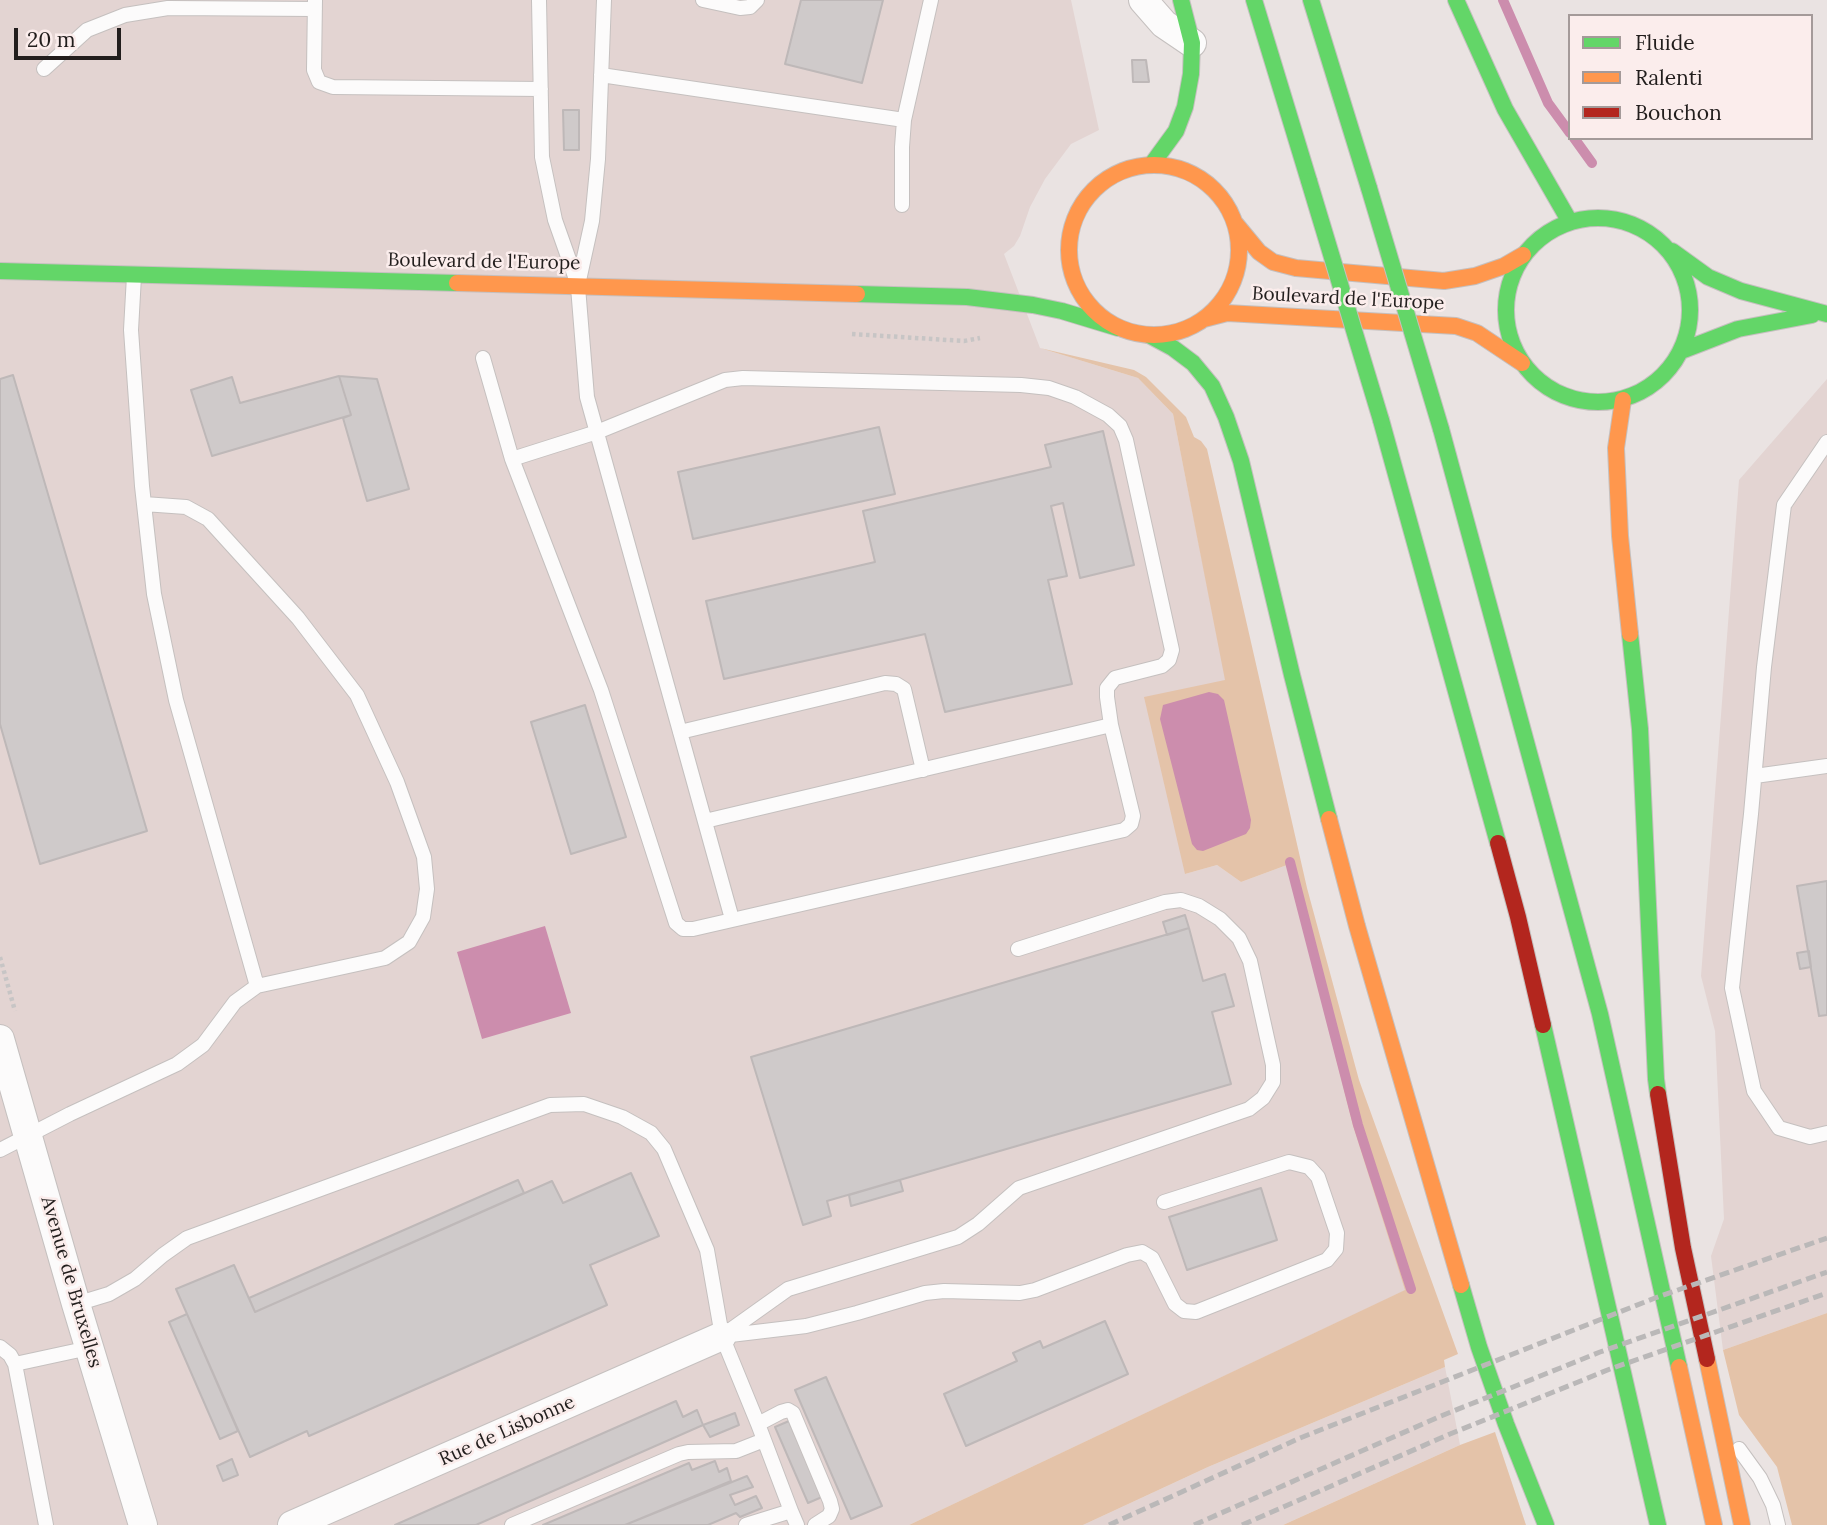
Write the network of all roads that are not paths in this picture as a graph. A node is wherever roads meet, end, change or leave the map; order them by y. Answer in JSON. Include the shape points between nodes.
{"nodes":[{"id":1,"x":539,"y":0,"type":"edge"},
{"id":2,"x":604,"y":0,"type":"edge"},
{"id":3,"x":703,"y":0,"type":"edge"},
{"id":4,"x":757,"y":0,"type":"edge"},
{"id":5,"x":931,"y":0,"type":"edge"},
{"id":6,"x":1143,"y":0,"type":"edge"},
{"id":7,"x":1181,"y":0,"type":"edge"},
{"id":8,"x":1254,"y":0,"type":"edge"},
{"id":9,"x":1311,"y":0,"type":"edge"},
{"id":10,"x":1456,"y":0,"type":"edge"},
{"id":11,"x":315,"y":4,"type":"edge"},
{"id":12,"x":1192,"y":43,"type":"junction"},
{"id":13,"x":44,"y":69,"type":"dead end"},
{"id":14,"x":601,"y":75,"type":"junction"},
{"id":15,"x":541,"y":89,"type":"junction"},
{"id":16,"x":904,"y":120,"type":"junction"},
{"id":17,"x":1152,"y":164,"type":"junction"},
{"id":18,"x":902,"y":205,"type":"dead end"},
{"id":19,"x":1570,"y":222,"type":"junction"},
{"id":20,"x":1235,"y":223,"type":"junction"},
{"id":21,"x":1668,"y":248,"type":"junction"},
{"id":22,"x":1068,"y":251,"type":"junction"},
{"id":23,"x":1524,"y":255,"type":"junction"},
{"id":24,"x":1055,"y":268,"type":"dead end"},
{"id":25,"x":0,"y":271,"type":"edge"},
{"id":26,"x":134,"y":275,"type":"junction"},
{"id":27,"x":578,"y":285,"type":"junction"},
{"id":28,"x":1022,"y":286,"type":"dead end"},
{"id":29,"x":967,"y":297,"type":"junction"},
{"id":30,"x":1824,"y":313,"type":"edge"},
{"id":31,"x":1204,"y":319,"type":"junction"},
{"id":32,"x":1118,"y":328,"type":"junction"},
{"id":33,"x":1149,"y":335,"type":"junction"},
{"id":34,"x":1681,"y":352,"type":"junction"},
{"id":35,"x":483,"y":358,"type":"dead end"},
{"id":36,"x":1522,"y":363,"type":"junction"},
{"id":37,"x":1623,"y":400,"type":"junction"},
{"id":38,"x":597,"y":432,"type":"junction"},
{"id":39,"x":1827,"y":442,"type":"edge"},
{"id":40,"x":512,"y":459,"type":"junction"},
{"id":41,"x":144,"y":503,"type":"junction"},
{"id":42,"x":1111,"y":725,"type":"junction"},
{"id":43,"x":680,"y":732,"type":"junction"},
{"id":44,"x":1827,"y":766,"type":"edge"},
{"id":45,"x":923,"y":770,"type":"junction"},
{"id":46,"x":1755,"y":776,"type":"junction"},
{"id":47,"x":705,"y":821,"type":"junction"},
{"id":48,"x":733,"y":919,"type":"junction"},
{"id":49,"x":1018,"y":948,"type":"dead end"},
{"id":50,"x":257,"y":986,"type":"junction"},
{"id":51,"x":0,"y":1039,"type":"edge"},
{"id":52,"x":1827,"y":1133,"type":"edge"},
{"id":53,"x":28,"y":1136,"type":"junction"},
{"id":54,"x":0,"y":1150,"type":"edge"},
{"id":55,"x":1164,"y":1202,"type":"dead end"},
{"id":56,"x":76,"y":1304,"type":"junction"},
{"id":57,"x":722,"y":1336,"type":"junction"},
{"id":58,"x":0,"y":1347,"type":"edge"},
{"id":59,"x":89,"y":1348,"type":"junction"},
{"id":60,"x":15,"y":1364,"type":"junction"},
{"id":61,"x":758,"y":1424,"type":"junction"},
{"id":62,"x":1721,"y":1425,"type":"junction"},
{"id":63,"x":764,"y":1440,"type":"junction"},
{"id":64,"x":794,"y":1518,"type":"edge"},
{"id":65,"x":46,"y":1525,"type":"edge"},
{"id":66,"x":143,"y":1525,"type":"edge"},
{"id":67,"x":292,"y":1525,"type":"edge"},
{"id":68,"x":513,"y":1525,"type":"edge"},
{"id":69,"x":746,"y":1525,"type":"edge"},
{"id":70,"x":815,"y":1525,"type":"edge"},
{"id":71,"x":1546,"y":1525,"type":"edge"},
{"id":72,"x":1658,"y":1525,"type":"edge"},
{"id":73,"x":1714,"y":1525,"type":"edge"},
{"id":74,"x":1742,"y":1525,"type":"edge"},
{"id":75,"x":1777,"y":1525,"type":"edge"}],
"edges":[{"from":1,"to":15,"type":"lane"},
{"from":2,"to":14,"type":"lane"},
{"from":3,"to":4,"type":"lane","via":[[740,8]]},
{"from":5,"to":16,"type":"lane"},
{"from":6,"to":12,"type":"street","via":[[1164,24]]},
{"from":7,"to":12,"type":"main road"},
{"from":8,"to":72,"type":"main road","bridge":true,"via":[[1381,420],[1518,917]]},
{"from":9,"to":73,"type":"main road","bridge":true,"via":[[1441,429],[1600,1014]]},
{"from":10,"to":19,"type":"main road","via":[[1505,109]]},
{"from":11,"to":13,"type":"lane","via":[[168,8],[125,15],[87,30]]},
{"from":11,"to":15,"type":"lane","via":[[314,70],[319,82],[333,87]]},
{"from":12,"to":17,"type":"main road","via":[[1185,107],[1176,131]]},
{"from":14,"to":16,"type":"lane"},
{"from":14,"to":27,"type":"lane","via":[[593,208]]},
{"from":15,"to":27,"type":"lane","via":[[542,157],[555,220]]},
{"from":16,"to":18,"type":"lane"},
{"from":17,"to":20,"type":"main road","name":"Boulevard de l'Europe","via":[[1179,168],[1203,180],[1223,199]]},
{"from":17,"to":22,"type":"main road","name":"Boulevard de l'Europe","via":[[1120,172],[1092,190],[1074,218]]},
{"from":19,"to":21,"type":"main road","name":"Boulevard de l'Europe","via":[[1605,217],[1640,226]]},
{"from":19,"to":23,"type":"main road","name":"Boulevard de l'Europe","via":[[1544,235]]},
{"from":20,"to":23,"type":"main road","name":"Boulevard de l'Europe","via":[[1259,252],[1273,262],[1296,268],[1444,281],[1475,276]]},
{"from":20,"to":31,"type":"main road","name":"Boulevard de l'Europe","via":[[1239,251],[1234,278],[1222,301]]},
{"from":21,"to":30,"type":"main road","name":"Boulevard de l'Europe","via":[[1708,276],[1741,291]]},
{"from":21,"to":34,"type":"main road","name":"Boulevard de l'Europe","via":[[1686,278],[1691,314]]},
{"from":22,"to":24,"type":"main road","name":"Boulevard de l'Europe"},
{"from":22,"to":32,"type":"main road","name":"Boulevard de l'Europe","via":[[1075,283],[1093,310]]},
{"from":23,"to":36,"type":"main road","name":"Boulevard de l'Europe","via":[[1510,281],[1505,310],[1510,338]]},
{"from":25,"to":26,"type":"main road","name":"Boulevard de l'Europe"},
{"from":26,"to":27,"type":"main road","name":"Boulevard de l'Europe"},
{"from":26,"to":41,"type":"lane","via":[[131,330]]},
{"from":27,"to":29,"type":"main road","name":"Boulevard de l'Europe"},
{"from":27,"to":38,"type":"lane","via":[[587,397]]},
{"from":28,"to":29,"type":"main road","name":"Boulevard de l'Europe"},
{"from":29,"to":32,"type":"main road","name":"Boulevard de l'Europe","via":[[1052,309]]},
{"from":30,"to":34,"type":"main road","name":"Boulevard de l'Europe","via":[[1738,330]]},
{"from":31,"to":33,"type":"main road","name":"Boulevard de l'Europe","via":[[1180,331]]},
{"from":31,"to":36,"type":"main road","name":"Boulevard de l'Europe","via":[[1227,313],[1456,326],[1477,333]]},
{"from":32,"to":33,"type":"main road","name":"Boulevard de l'Europe"},
{"from":33,"to":71,"type":"main road","via":[[1193,363],[1212,386],[1241,461],[1357,926],[1479,1347]]},
{"from":34,"to":37,"type":"main road","name":"Boulevard de l'Europe","via":[[1657,382]]},
{"from":35,"to":40,"type":"lane"},
{"from":36,"to":37,"type":"main road","name":"Boulevard de l'Europe","via":[[1542,384],[1566,397],[1594,403]]},
{"from":37,"to":62,"type":"main road","via":[[1616,448],[1620,536],[1640,729],[1656,1079],[1683,1248]]},
{"from":38,"to":40,"type":"lane"},
{"from":38,"to":42,"type":"lane","via":[[725,380],[743,378],[1021,385],[1049,388],[1108,415],[1126,440],[1172,650],[1162,666],[1115,678],[1107,688]]},
{"from":38,"to":43,"type":"lane"},
{"from":39,"to":46,"type":"lane","via":[[1784,505]]},
{"from":40,"to":48,"type":"lane","via":[[601,690],[676,923],[693,929]]},
{"from":41,"to":50,"type":"lane","via":[[154,593],[176,700]]},
{"from":41,"to":50,"type":"lane","via":[[186,508],[208,519],[298,618],[357,695],[397,782],[424,857],[427,889],[423,916],[408,942],[385,958]]},
{"from":42,"to":45,"type":"lane"},
{"from":42,"to":48,"type":"lane","via":[[1133,816],[1124,830]]},
{"from":43,"to":45,"type":"lane","via":[[895,684],[904,689]]},
{"from":43,"to":47,"type":"lane"},
{"from":44,"to":46,"type":"lane"},
{"from":45,"to":47,"type":"lane"},
{"from":46,"to":52,"type":"lane","via":[[1732,988],[1754,1091],[1779,1128],[1810,1138]]},
{"from":47,"to":48,"type":"lane"},
{"from":49,"to":57,"type":"lane","via":[[1165,902],[1181,900],[1199,906],[1239,938],[1250,961],[1273,1082],[1249,1109],[1019,1188],[958,1237],[788,1289]]},
{"from":50,"to":53,"type":"lane","via":[[235,1002],[203,1045],[177,1064]]},
{"from":51,"to":53,"type":"street","name":"Avenue de Bruxelles"},
{"from":53,"to":54,"type":"lane"},
{"from":53,"to":56,"type":"street","name":"Avenue de Bruxelles"},
{"from":55,"to":57,"type":"lane","via":[[1289,1162],[1309,1167],[1318,1178],[1337,1234],[1336,1249],[1327,1260],[1196,1312],[1175,1304],[1152,1258],[1142,1252],[1035,1290],[925,1293],[806,1326]]},
{"from":56,"to":57,"type":"lane","via":[[109,1294],[135,1279],[187,1238],[550,1105],[584,1104],[651,1133],[664,1149],[707,1250]]},
{"from":56,"to":59,"type":"street","name":"Avenue de Bruxelles"},
{"from":57,"to":61,"type":"lane"},
{"from":57,"to":67,"type":"street","name":"Rue de Lisbonne"},
{"from":58,"to":60,"type":"lane"},
{"from":59,"to":60,"type":"lane"},
{"from":59,"to":66,"type":"street","name":"Avenue de Bruxelles"},
{"from":60,"to":65,"type":"lane"},
{"from":61,"to":63,"type":"lane"},
{"from":61,"to":70,"type":"lane","via":[[788,1410],[793,1413],[832,1509]]},
{"from":62,"to":74,"type":"main road"},
{"from":62,"to":75,"type":"lane","via":[[1760,1478]]},
{"from":63,"to":64,"type":"lane"},
{"from":63,"to":68,"type":"lane","via":[[736,1451],[679,1454]]},
{"from":64,"to":69,"type":"lane"}]}
